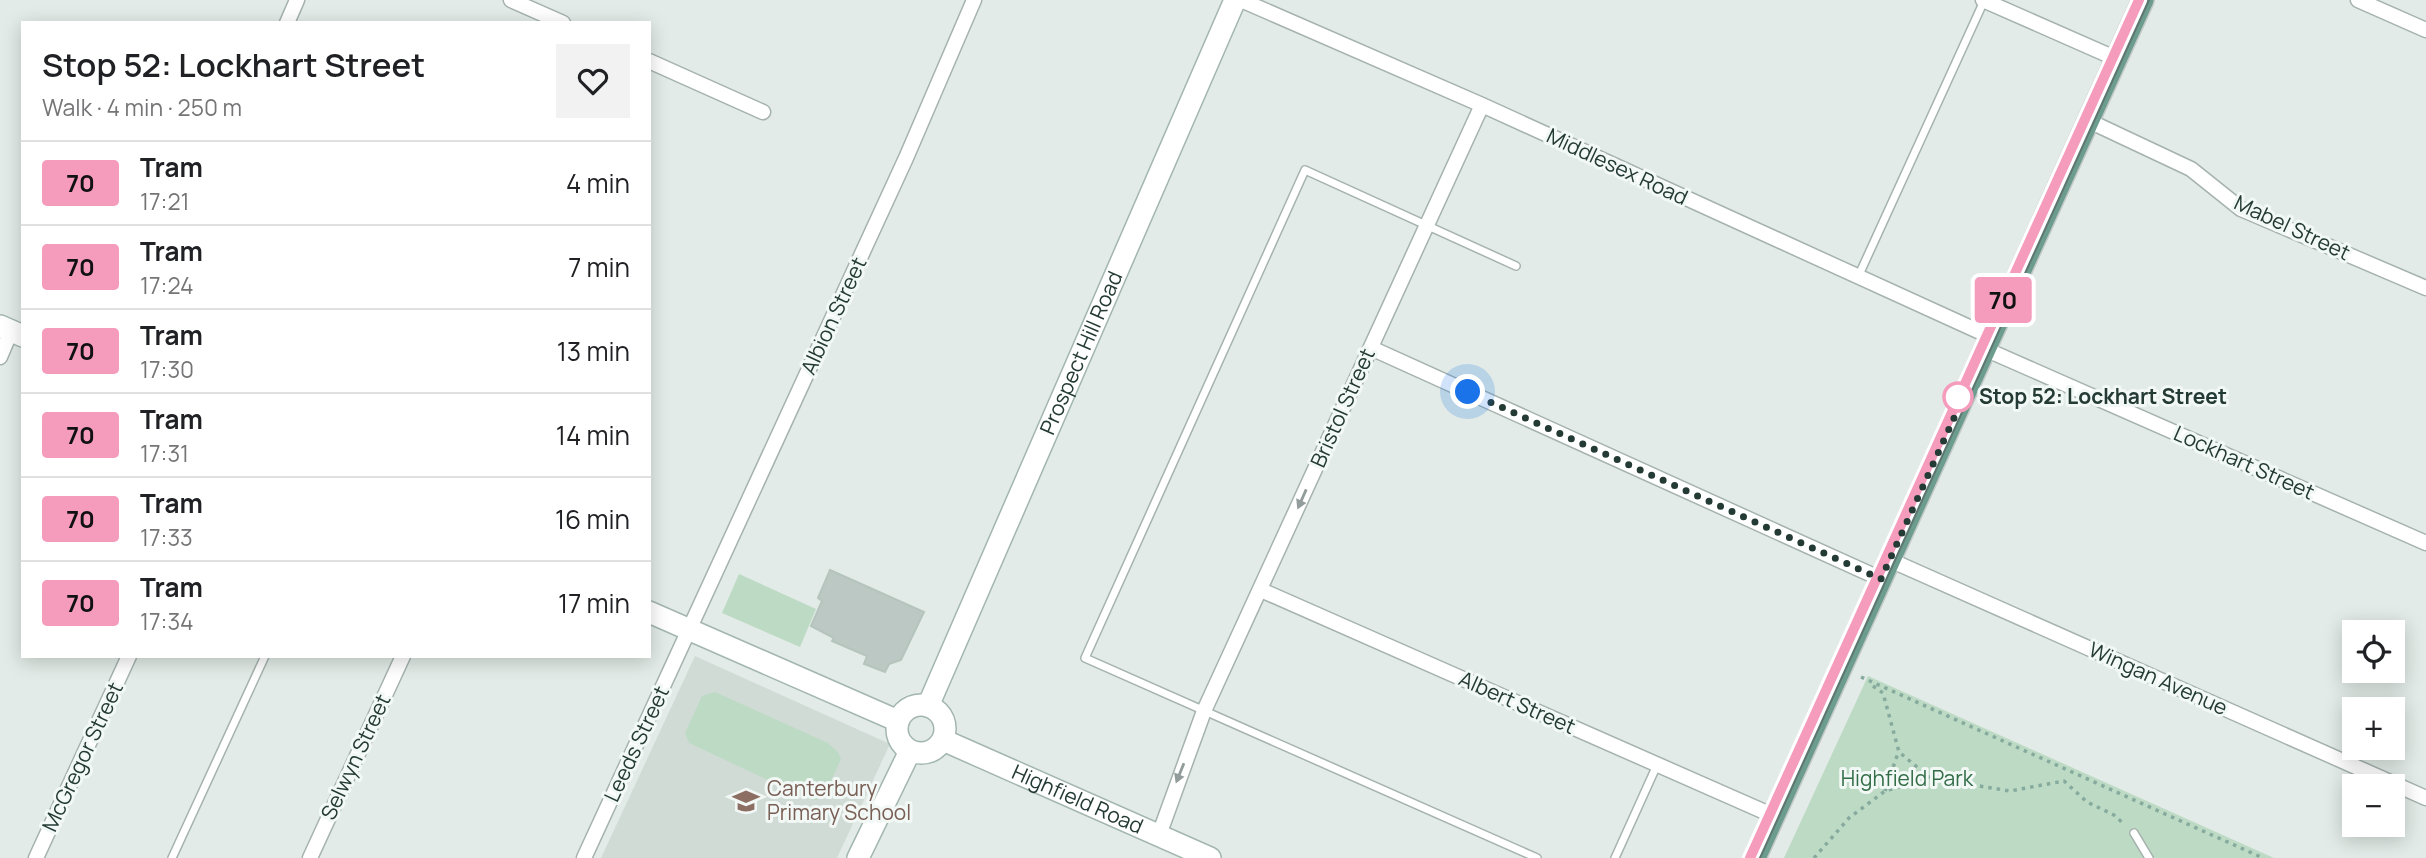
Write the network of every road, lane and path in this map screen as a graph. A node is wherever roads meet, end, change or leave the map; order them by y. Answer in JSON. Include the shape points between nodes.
{"nodes":[{"id":1,"x":297,"y":0,"type":"edge"},
{"id":2,"x":511,"y":0,"type":"edge"},
{"id":3,"x":974,"y":0,"type":"edge"},
{"id":4,"x":1235,"y":0,"type":"edge"},
{"id":5,"x":1241,"y":0,"type":"edge"},
{"id":6,"x":1984,"y":0,"type":"edge"},
{"id":7,"x":2144,"y":0,"type":"edge"},
{"id":8,"x":2358,"y":0,"type":"edge"},
{"id":9,"x":288,"y":21,"type":"edge"},
{"id":10,"x":558,"y":21,"type":"edge"},
{"id":11,"x":2426,"y":30,"type":"edge"},
{"id":12,"x":2117,"y":59,"type":"junction"},
{"id":13,"x":651,"y":62,"type":"edge"},
{"id":14,"x":1482,"y":105,"type":"junction"},
{"id":15,"x":763,"y":112,"type":"dead end"},
{"id":16,"x":2088,"y":121,"type":"junction"},
{"id":17,"x":1428,"y":225,"type":"junction"},
{"id":18,"x":1516,"y":266,"type":"dead end"},
{"id":19,"x":1858,"y":276,"type":"junction"},
{"id":20,"x":2426,"y":288,"type":"edge"},
{"id":21,"x":11,"y":331,"type":"edge"},
{"id":22,"x":1988,"y":343,"type":"junction"},
{"id":23,"x":1370,"y":348,"type":"junction"},
{"id":24,"x":0,"y":357,"type":"edge"},
{"id":25,"x":2426,"y":543,"type":"edge"},
{"id":26,"x":1885,"y":569,"type":"junction"},
{"id":27,"x":1261,"y":590,"type":"junction"},
{"id":28,"x":651,"y":613,"type":"edge"},
{"id":29,"x":690,"y":630,"type":"junction"},
{"id":30,"x":128,"y":658,"type":"edge"},
{"id":31,"x":264,"y":658,"type":"edge"},
{"id":32,"x":402,"y":658,"type":"edge"},
{"id":33,"x":928,"y":706,"type":"junction"},
{"id":34,"x":1204,"y":711,"type":"junction"},
{"id":35,"x":898,"y":721,"type":"junction"},
{"id":36,"x":943,"y":740,"type":"junction"},
{"id":37,"x":910,"y":751,"type":"junction"},
{"id":38,"x":1899,"y":752,"type":"junction"},
{"id":39,"x":1657,"y":764,"type":"junction"},
{"id":40,"x":1930,"y":778,"type":"junction"},
{"id":41,"x":1885,"y":791,"type":"junction"},
{"id":42,"x":2426,"y":798,"type":"edge"},
{"id":43,"x":1774,"y":816,"type":"junction"},
{"id":44,"x":2134,"y":833,"type":"joint"},
{"id":45,"x":1159,"y":835,"type":"junction"},
{"id":46,"x":36,"y":858,"type":"edge"},
{"id":47,"x":172,"y":858,"type":"edge"},
{"id":48,"x":310,"y":858,"type":"edge"},
{"id":49,"x":584,"y":858,"type":"edge"},
{"id":50,"x":858,"y":858,"type":"edge"},
{"id":51,"x":1210,"y":858,"type":"edge"},
{"id":52,"x":1537,"y":858,"type":"edge"},
{"id":53,"x":1615,"y":858,"type":"edge"},
{"id":54,"x":1755,"y":858,"type":"edge"},
{"id":55,"x":1814,"y":858,"type":"edge"},
{"id":56,"x":2149,"y":858,"type":"edge"},
{"id":57,"x":2263,"y":858,"type":"edge"}],
"edges":[{"from":1,"to":9,"type":"street"},
{"from":2,"to":10,"type":"street"},
{"from":3,"to":29,"type":"street","name":"Albion Street"},
{"from":4,"to":33,"type":"street","name":"Prospect Hill Road"},
{"from":5,"to":14,"type":"street","name":"Middlesex Road"},
{"from":6,"to":12,"type":"street"},
{"from":6,"to":19,"type":"lane"},
{"from":7,"to":12,"type":"main road"},
{"from":8,"to":11,"type":"street"},
{"from":12,"to":16,"type":"main road"},
{"from":13,"to":15,"type":"street"},
{"from":14,"to":17,"type":"street","name":"Bristol Street"},
{"from":14,"to":19,"type":"street","name":"Middlesex Road"},
{"from":16,"to":20,"type":"street","name":"Mabel Street","via":[[2191,169],[2241,209]]},
{"from":16,"to":22,"type":"main road"},
{"from":17,"to":18,"type":"lane"},
{"from":17,"to":23,"type":"street","name":"Bristol Street"},
{"from":17,"to":34,"type":"lane","via":[[1305,170],[1085,658]]},
{"from":19,"to":22,"type":"street","name":"Middlesex Road","via":[[1948,317]]},
{"from":21,"to":24,"type":"street"},
{"from":22,"to":25,"type":"street","name":"Lockhart Street"},
{"from":22,"to":26,"type":"main road"},
{"from":23,"to":26,"type":"street","name":"Wingan Avenue"},
{"from":23,"to":27,"type":"street","name":"Bristol Street","one_way":true},
{"from":26,"to":42,"type":"street","name":"Wingan Avenue"},
{"from":26,"to":43,"type":"main road"},
{"from":27,"to":34,"type":"street","name":"Bristol Street"},
{"from":27,"to":39,"type":"street","name":"Albert Street"},
{"from":28,"to":29,"type":"street"},
{"from":29,"to":35,"type":"street"},
{"from":29,"to":49,"type":"street","name":"Leeds Street"},
{"from":30,"to":46,"type":"street","name":"McGregor Street"},
{"from":31,"to":47,"type":"lane"},
{"from":32,"to":48,"type":"street","name":"Selwyn Street"},
{"from":33,"to":35,"type":"street","via":[[912,706]]},
{"from":33,"to":36,"type":"street","via":[[944,721]]},
{"from":34,"to":45,"type":"street","name":"Bristol Street","one_way":true},
{"from":34,"to":52,"type":"lane"},
{"from":35,"to":37,"type":"street","via":[[898,739]]},
{"from":36,"to":37,"type":"street","via":[[927,752]]},
{"from":36,"to":45,"type":"street","name":"Highfield Road"},
{"from":37,"to":50,"type":"street"},
{"from":38,"to":40,"type":"path"},
{"from":38,"to":41,"type":"path"},
{"from":38,"to":57,"type":"path","via":[[1883,693],[1863,679]]},
{"from":39,"to":43,"type":"street","name":"Albert Street"},
{"from":39,"to":53,"type":"lane"},
{"from":40,"to":41,"type":"path"},
{"from":40,"to":44,"type":"path","via":[[2010,791],[2064,780],[2087,802],[2114,815]]},
{"from":41,"to":55,"type":"path","via":[[1849,818]]},
{"from":43,"to":54,"type":"main road"},
{"from":44,"to":56,"type":"lane"},
{"from":45,"to":51,"type":"street","name":"Highfield Road"}]}
